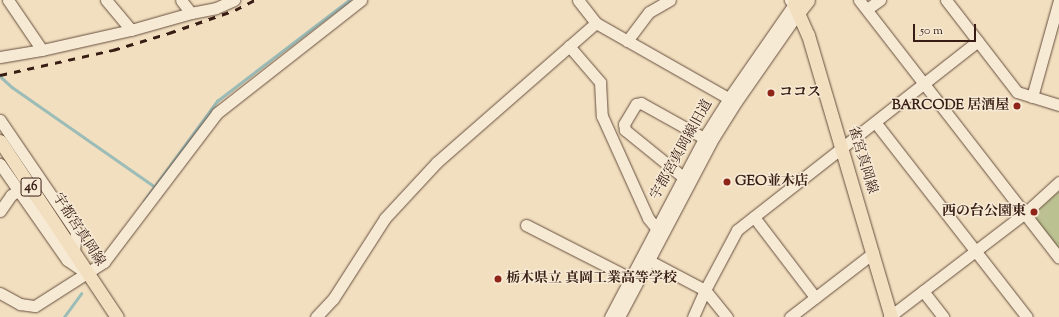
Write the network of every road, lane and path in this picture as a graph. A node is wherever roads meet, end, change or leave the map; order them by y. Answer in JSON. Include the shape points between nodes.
{"nodes":[{"id":1,"x":8,"y":0,"type":"edge"},
{"id":2,"x":106,"y":0,"type":"edge"},
{"id":3,"x":181,"y":0,"type":"edge"},
{"id":4,"x":234,"y":0,"type":"edge"},
{"id":5,"x":361,"y":0,"type":"edge"},
{"id":6,"x":578,"y":0,"type":"edge"},
{"id":7,"x":670,"y":0,"type":"edge"},
{"id":8,"x":808,"y":0,"type":"edge"},
{"id":9,"x":859,"y":0,"type":"edge"},
{"id":10,"x":880,"y":0,"type":"edge"},
{"id":11,"x":946,"y":0,"type":"edge"},
{"id":12,"x":1059,"y":0,"type":"edge"},
{"id":13,"x":795,"y":4,"type":"edge"},
{"id":14,"x":867,"y":10,"type":"junction"},
{"id":15,"x":191,"y":13,"type":"junction"},
{"id":16,"x":596,"y":23,"type":"junction"},
{"id":17,"x":131,"y":30,"type":"junction"},
{"id":18,"x":627,"y":41,"type":"junction"},
{"id":19,"x":978,"y":41,"type":"junction"},
{"id":20,"x":569,"y":46,"type":"junction"},
{"id":21,"x":42,"y":50,"type":"junction"},
{"id":22,"x":0,"y":57,"type":"edge"},
{"id":23,"x":924,"y":83,"type":"junction"},
{"id":24,"x":1032,"y":97,"type":"junction"},
{"id":25,"x":732,"y":100,"type":"junction"},
{"id":26,"x":1059,"y":105,"type":"edge"},
{"id":27,"x":0,"y":120,"type":"edge"},
{"id":28,"x":875,"y":122,"type":"junction"},
{"id":29,"x":704,"y":138,"type":"junction"},
{"id":30,"x":0,"y":141,"type":"edge"},
{"id":31,"x":841,"y":148,"type":"junction"},
{"id":32,"x":0,"y":164,"type":"edge"},
{"id":33,"x":683,"y":177,"type":"junction"},
{"id":34,"x":1059,"y":182,"type":"edge"},
{"id":35,"x":18,"y":191,"type":"junction"},
{"id":36,"x":0,"y":211,"type":"edge"},
{"id":37,"x":1025,"y":214,"type":"junction"},
{"id":38,"x":754,"y":217,"type":"junction"},
{"id":39,"x":526,"y":224,"type":"dead end"},
{"id":40,"x":656,"y":228,"type":"junction"},
{"id":41,"x":74,"y":251,"type":"junction"},
{"id":42,"x":975,"y":251,"type":"junction"},
{"id":43,"x":873,"y":253,"type":"junction"},
{"id":44,"x":1059,"y":258,"type":"edge"},
{"id":45,"x":648,"y":260,"type":"junction"},
{"id":46,"x":87,"y":273,"type":"junction"},
{"id":47,"x":630,"y":278,"type":"junction"},
{"id":48,"x":705,"y":290,"type":"junction"},
{"id":49,"x":923,"y":292,"type":"junction"},
{"id":50,"x":0,"y":293,"type":"edge"},
{"id":51,"x":815,"y":297,"type":"junction"},
{"id":52,"x":117,"y":317,"type":"edge"},
{"id":53,"x":316,"y":317,"type":"edge"},
{"id":54,"x":610,"y":317,"type":"edge"},
{"id":55,"x":619,"y":317,"type":"edge"},
{"id":56,"x":693,"y":317,"type":"edge"},
{"id":57,"x":727,"y":317,"type":"edge"},
{"id":58,"x":790,"y":317,"type":"edge"},
{"id":59,"x":890,"y":317,"type":"edge"},
{"id":60,"x":943,"y":317,"type":"edge"},
{"id":61,"x":1027,"y":317,"type":"edge"}],
"edges":[{"from":1,"to":21,"type":"street"},
{"from":2,"to":17,"type":"street"},
{"from":3,"to":15,"type":"street"},
{"from":4,"to":15,"type":"street","via":[[216,8]]},
{"from":5,"to":46,"type":"street","via":[[217,113],[104,262]]},
{"from":6,"to":16,"type":"street"},
{"from":7,"to":18,"type":"street","via":[[649,12]]},
{"from":8,"to":13,"type":"main road"},
{"from":9,"to":14,"type":"street"},
{"from":10,"to":14,"type":"street"},
{"from":11,"to":19,"type":"street"},
{"from":12,"to":24,"type":"street"},
{"from":13,"to":25,"type":"street","name":"宇都宮真岡線旧道"},
{"from":13,"to":31,"type":"main road","name":"雀宮真岡線","via":[[808,35]]},
{"from":14,"to":23,"type":"street"},
{"from":15,"to":17,"type":"street"},
{"from":16,"to":18,"type":"street"},
{"from":16,"to":20,"type":"street"},
{"from":17,"to":21,"type":"street"},
{"from":18,"to":25,"type":"street"},
{"from":19,"to":23,"type":"street"},
{"from":19,"to":24,"type":"street","via":[[1017,92]]},
{"from":20,"to":40,"type":"street","via":[[600,82],[602,116],[648,218]]},
{"from":20,"to":53,"type":"street","via":[[437,162],[385,218],[333,299]]},
{"from":21,"to":22,"type":"street"},
{"from":23,"to":28,"type":"street"},
{"from":23,"to":37,"type":"street"},
{"from":24,"to":26,"type":"street"},
{"from":25,"to":29,"type":"street","name":"宇都宮真岡線旧道"},
{"from":25,"to":45,"type":"street","name":"宇都宮真岡線旧道"},
{"from":27,"to":41,"type":"street","via":[[76,232]]},
{"from":28,"to":31,"type":"street"},
{"from":28,"to":42,"type":"street"},
{"from":29,"to":33,"type":"street","name":"宇都宮真岡線旧道"},
{"from":29,"to":33,"type":"street","via":[[641,103],[636,104],[624,124],[625,130]]},
{"from":30,"to":41,"type":"main road","name":"宇都宮真岡線","number":"46"},
{"from":31,"to":38,"type":"street"},
{"from":31,"to":43,"type":"main road","name":"雀宮真岡線"},
{"from":32,"to":35,"type":"street"},
{"from":33,"to":40,"type":"street","name":"宇都宮真岡線旧道"},
{"from":34,"to":37,"type":"street"},
{"from":35,"to":36,"type":"street","via":[[11,195]]},
{"from":35,"to":46,"type":"street","via":[[66,260]]},
{"from":37,"to":42,"type":"street"},
{"from":37,"to":44,"type":"street"},
{"from":38,"to":48,"type":"street","via":[[737,230]]},
{"from":38,"to":51,"type":"street"},
{"from":39,"to":47,"type":"street"},
{"from":40,"to":47,"type":"street","name":"宇都宮真岡線旧道"},
{"from":41,"to":46,"type":"main road","name":"宇都宮真岡線","number":"46"},
{"from":42,"to":49,"type":"street"},
{"from":42,"to":61,"type":"street"},
{"from":43,"to":51,"type":"street"},
{"from":43,"to":59,"type":"main road","name":"雀宮真岡線"},
{"from":45,"to":48,"type":"street"},
{"from":45,"to":55,"type":"street","name":"宇都宮真岡線旧道"},
{"from":46,"to":50,"type":"street","via":[[35,306],[20,304]]},
{"from":46,"to":52,"type":"main road","name":"宇都宮真岡線","number":"46"},
{"from":47,"to":54,"type":"street","name":"宇都宮真岡線旧道"},
{"from":48,"to":56,"type":"street"},
{"from":48,"to":57,"type":"street"},
{"from":49,"to":59,"type":"street"},
{"from":49,"to":60,"type":"street"},
{"from":51,"to":58,"type":"street"}]}
